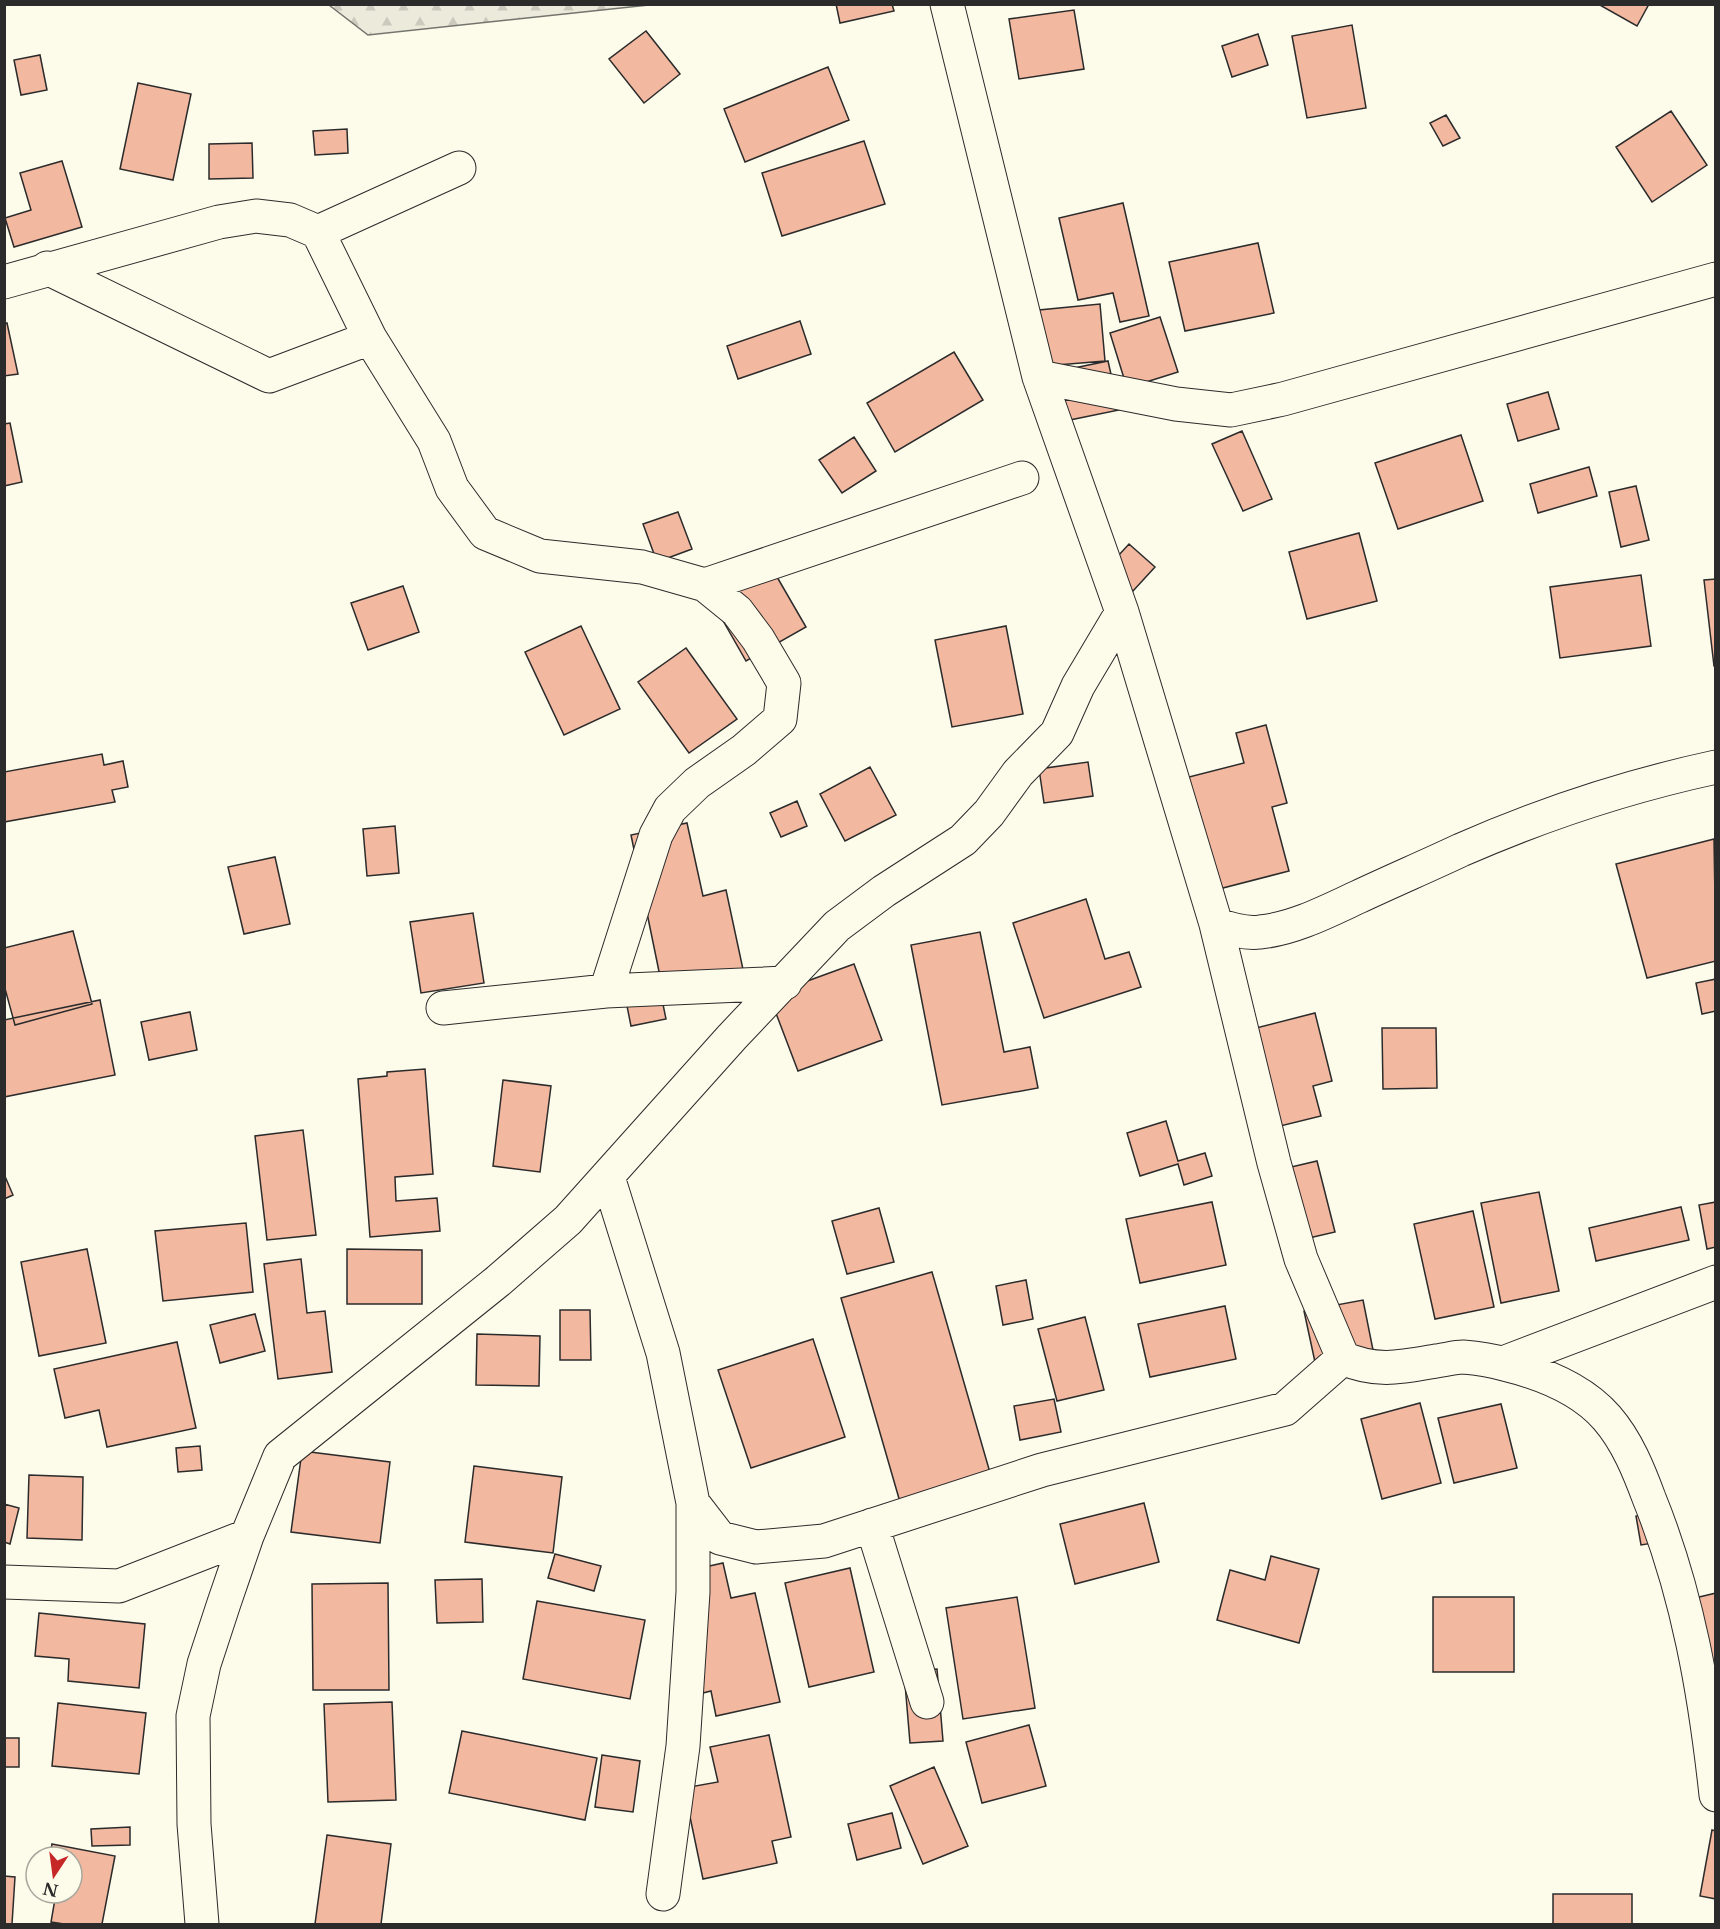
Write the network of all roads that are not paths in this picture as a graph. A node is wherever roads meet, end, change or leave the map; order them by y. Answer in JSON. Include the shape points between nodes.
{"nodes":[{"id":1,"x":947,"y":4,"type":"edge"},
{"id":2,"x":459,"y":168,"type":"dead end"},
{"id":3,"x":318,"y":232,"type":"junction"},
{"id":4,"x":47,"y":268,"type":"junction"},
{"id":5,"x":1716,"y":279,"type":"edge"},
{"id":6,"x":4,"y":282,"type":"edge"},
{"id":7,"x":370,"y":338,"type":"junction"},
{"id":8,"x":1039,"y":377,"type":"junction"},
{"id":9,"x":1022,"y":478,"type":"dead end"},
{"id":10,"x":705,"y":585,"type":"junction"},
{"id":11,"x":1122,"y":612,"type":"junction"},
{"id":12,"x":1716,"y":767,"type":"edge"},
{"id":13,"x":1215,"y":924,"type":"junction"},
{"id":14,"x":785,"y":983,"type":"junction"},
{"id":15,"x":606,"y":990,"type":"junction"},
{"id":16,"x":443,"y":1008,"type":"dead end"},
{"id":17,"x":608,"y":1177,"type":"junction"},
{"id":18,"x":1716,"y":1282,"type":"edge"},
{"id":19,"x":1343,"y":1358,"type":"junction"},
{"id":20,"x":1503,"y":1363,"type":"junction"},
{"id":21,"x":693,"y":1503,"type":"junction"},
{"id":22,"x":872,"y":1525,"type":"junction"},
{"id":23,"x":247,"y":1536,"type":"junction"},
{"id":24,"x":4,"y":1582,"type":"edge"},
{"id":25,"x":927,"y":1702,"type":"dead end"},
{"id":26,"x":1716,"y":1795,"type":"edge"},
{"id":27,"x":663,"y":1893,"type":"dead end"},
{"id":28,"x":202,"y":1924,"type":"edge"}],
"edges":[{"from":1,"to":8,"type":"street"},
{"from":2,"to":3,"type":"street"},
{"from":3,"to":4,"type":"street","via":[[290,220],[256,216],[219,222]]},
{"from":3,"to":7,"type":"street"},
{"from":4,"to":6,"type":"street"},
{"from":4,"to":7,"type":"street","via":[[269,376]]},
{"from":5,"to":8,"type":"street","via":[[1231,410],[1176,404]]},
{"from":7,"to":10,"type":"street","via":[[434,441],[452,488],[485,533],[540,556],[642,567]]},
{"from":8,"to":11,"type":"street"},
{"from":9,"to":10,"type":"street"},
{"from":10,"to":15,"type":"street","via":[[737,611],[784,683],[780,719],[697,783],[670,809],[656,835]]},
{"from":11,"to":13,"type":"street"},
{"from":11,"to":14,"type":"street","via":[[1078,686],[1057,733],[1018,773],[989,813],[963,840],[837,926]]},
{"from":12,"to":13,"type":"street","via":[[1572,806],[1288,925],[1259,933]]},
{"from":13,"to":19,"type":"street","via":[[1301,1259]]},
{"from":14,"to":15,"type":"street"},
{"from":14,"to":17,"type":"street"},
{"from":15,"to":16,"type":"street"},
{"from":17,"to":21,"type":"street","via":[[663,1353]]},
{"from":17,"to":23,"type":"street","via":[[568,1220],[498,1281],[280,1456]]},
{"from":18,"to":20,"type":"street"},
{"from":19,"to":20,"type":"street","via":[[1361,1366],[1383,1368],[1462,1357]]},
{"from":19,"to":22,"type":"street","via":[[1285,1409],[1042,1470]]},
{"from":20,"to":26,"type":"street","via":[[1552,1380],[1585,1398],[1608,1419],[1635,1462],[1664,1535],[1686,1607],[1701,1678]]},
{"from":21,"to":22,"type":"street","via":[[720,1538],[756,1547],[824,1541]]},
{"from":21,"to":27,"type":"street","via":[[693,1592],[683,1734]]},
{"from":22,"to":25,"type":"street"},
{"from":23,"to":24,"type":"street","via":[[120,1586]]},
{"from":23,"to":28,"type":"street","via":[[204,1664],[193,1716],[194,1824]]}]}
